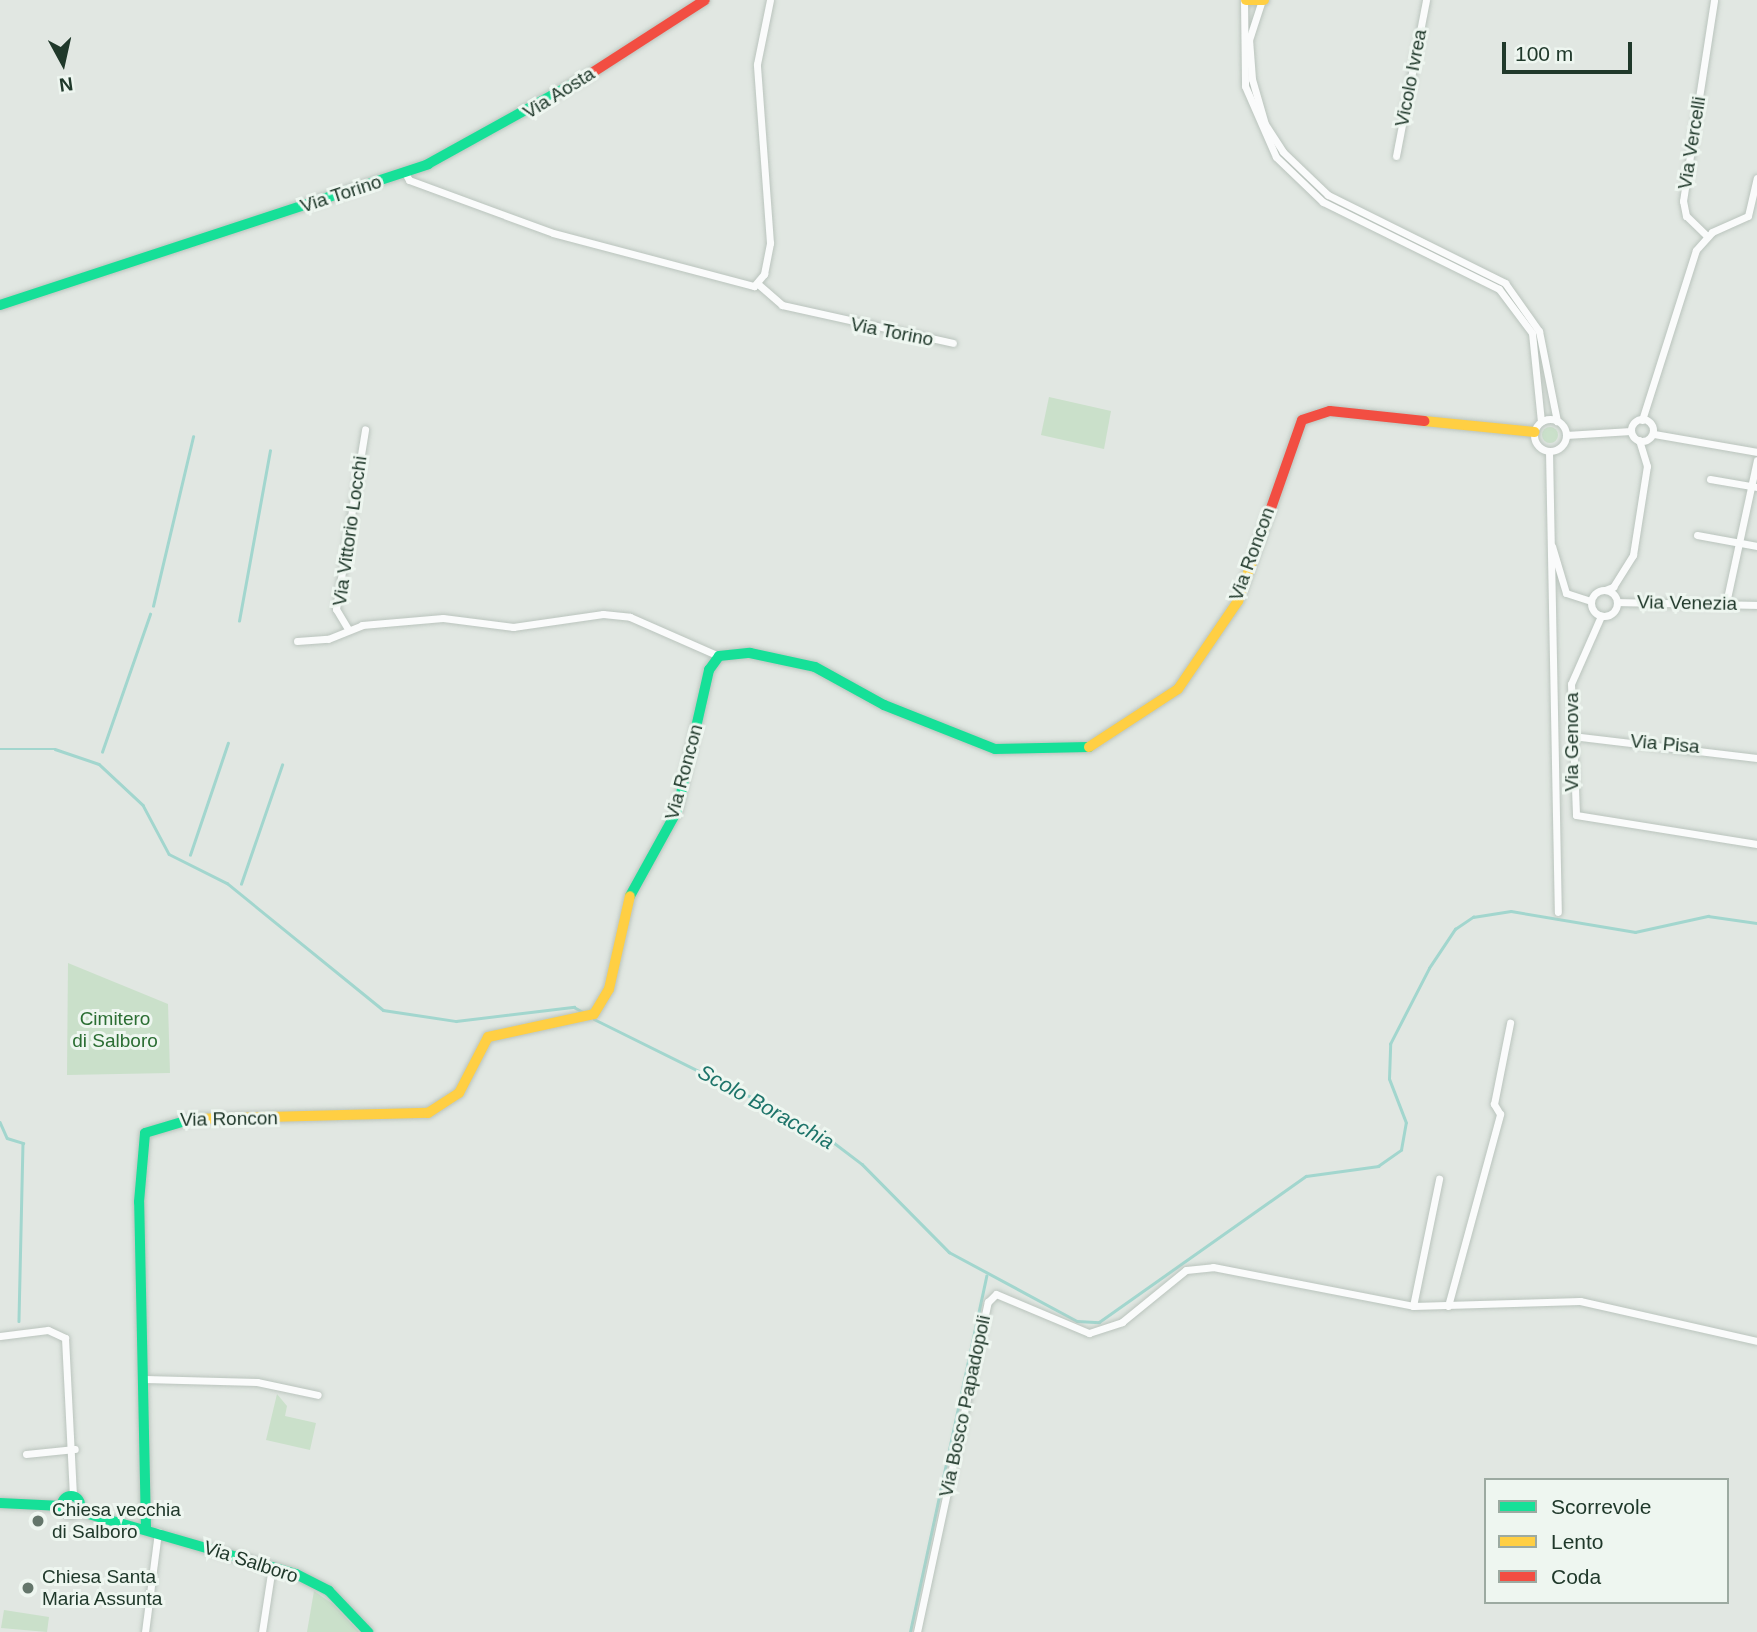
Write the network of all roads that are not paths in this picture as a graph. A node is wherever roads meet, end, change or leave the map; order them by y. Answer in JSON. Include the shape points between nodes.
{"nodes":[{"id":1,"x":705,"y":0,"type":"edge"},
{"id":2,"x":770,"y":0,"type":"edge"},
{"id":3,"x":1245,"y":0,"type":"edge"},
{"id":4,"x":1426,"y":0,"type":"edge"},
{"id":5,"x":1714,"y":0,"type":"edge"},
{"id":6,"x":1262,"y":1,"type":"edge"},
{"id":7,"x":1396,"y":156,"type":"dead end"},
{"id":8,"x":405,"y":173,"type":"junction"},
{"id":9,"x":1757,"y":178,"type":"edge"},
{"id":10,"x":1707,"y":236,"type":"junction"},
{"id":11,"x":758,"y":284,"type":"junction"},
{"id":12,"x":0,"y":305,"type":"edge"},
{"id":13,"x":953,"y":343,"type":"dead end"},
{"id":14,"x":1642,"y":420,"type":"junction"},
{"id":15,"x":1557,"y":421,"type":"junction"},
{"id":16,"x":1541,"y":422,"type":"junction"},
{"id":17,"x":365,"y":429,"type":"dead end"},
{"id":18,"x":1631,"y":431,"type":"junction"},
{"id":19,"x":1534,"y":432,"type":"junction"},
{"id":20,"x":1654,"y":434,"type":"junction"},
{"id":21,"x":1566,"y":435,"type":"junction"},
{"id":22,"x":1639,"y":440,"type":"junction"},
{"id":23,"x":1549,"y":451,"type":"junction"},
{"id":24,"x":1757,"y":452,"type":"edge"},
{"id":25,"x":1757,"y":460,"type":"edge"},
{"id":26,"x":1710,"y":479,"type":"dead end"},
{"id":27,"x":1754,"y":486,"type":"edge"},
{"id":28,"x":1696,"y":535,"type":"dead end"},
{"id":29,"x":1550,"y":543,"type":"junction"},
{"id":30,"x":1739,"y":543,"type":"junction"},
{"id":31,"x":1757,"y":546,"type":"edge"},
{"id":32,"x":1605,"y":590,"type":"junction"},
{"id":33,"x":1591,"y":601,"type":"junction"},
{"id":34,"x":1618,"y":602,"type":"junction"},
{"id":35,"x":1726,"y":603,"type":"junction"},
{"id":36,"x":1757,"y":605,"type":"edge"},
{"id":37,"x":1601,"y":616,"type":"junction"},
{"id":38,"x":348,"y":629,"type":"junction"},
{"id":39,"x":297,"y":641,"type":"dead end"},
{"id":40,"x":719,"y":656,"type":"junction"},
{"id":41,"x":1572,"y":736,"type":"junction"},
{"id":42,"x":1757,"y":758,"type":"edge"},
{"id":43,"x":1757,"y":844,"type":"edge"},
{"id":44,"x":1558,"y":912,"type":"dead end"},
{"id":45,"x":1510,"y":1023,"type":"dead end"},
{"id":46,"x":1439,"y":1179,"type":"dead end"},
{"id":47,"x":1413,"y":1306,"type":"junction"},
{"id":48,"x":1448,"y":1306,"type":"junction"},
{"id":49,"x":0,"y":1336,"type":"edge"},
{"id":50,"x":1757,"y":1341,"type":"edge"},
{"id":51,"x":145,"y":1379,"type":"junction"},
{"id":52,"x":318,"y":1395,"type":"dead end"},
{"id":53,"x":75,"y":1448,"type":"junction"},
{"id":54,"x":26,"y":1454,"type":"dead end"},
{"id":55,"x":73,"y":1497,"type":"junction"},
{"id":56,"x":0,"y":1503,"type":"edge"},
{"id":57,"x":62,"y":1506,"type":"junction"},
{"id":58,"x":78,"y":1511,"type":"junction"},
{"id":59,"x":146,"y":1529,"type":"junction"},
{"id":60,"x":158,"y":1532,"type":"junction"},
{"id":61,"x":272,"y":1567,"type":"junction"},
{"id":62,"x":145,"y":1632,"type":"edge"},
{"id":63,"x":261,"y":1632,"type":"edge"},
{"id":64,"x":368,"y":1632,"type":"edge"},
{"id":65,"x":917,"y":1632,"type":"edge"}],
"edges":[{"from":1,"to":8,"type":"street","name":"Via Aosta","via":[[515,120]]},
{"from":2,"to":11,"type":"street","via":[[757,64],[771,232]]},
{"from":3,"to":6,"type":"street"},
{"from":3,"to":16,"type":"street","via":[[1245,86],[1276,157],[1323,202],[1499,289],[1532,333]]},
{"from":4,"to":7,"type":"street","name":"Vicolo Ivrea"},
{"from":5,"to":10,"type":"street","name":"Via Vercelli","via":[[1683,201],[1686,216]]},
{"from":6,"to":15,"type":"street","via":[[1250,39],[1252,79],[1265,124],[1283,152],[1328,195],[1505,283],[1539,331]]},
{"from":8,"to":11,"type":"street","name":"Via Torino","via":[[409,180],[552,233],[740,287]]},
{"from":8,"to":12,"type":"street","name":"Via Torino"},
{"from":9,"to":10,"type":"street","via":[[1748,216]]},
{"from":10,"to":14,"type":"street","via":[[1680,289]]},
{"from":11,"to":13,"type":"street","name":"Via Torino","via":[[782,305]]},
{"from":14,"to":18,"type":"street"},
{"from":14,"to":20,"type":"street"},
{"from":15,"to":16,"type":"street"},
{"from":15,"to":21,"type":"street"},
{"from":16,"to":19,"type":"street"},
{"from":17,"to":38,"type":"street","name":"Via Vittorio Locchi","via":[[336,609]]},
{"from":18,"to":21,"type":"street"},
{"from":18,"to":22,"type":"street"},
{"from":19,"to":23,"type":"street","via":[[1539,447]]},
{"from":19,"to":40,"type":"street","name":"Via Roncon","via":[[1330,411],[1302,420],[1238,601],[1187,679],[1097,747],[995,749],[895,710],[815,667],[750,653]]},
{"from":20,"to":22,"type":"street"},
{"from":20,"to":24,"type":"street"},
{"from":21,"to":23,"type":"street","via":[[1562,447]]},
{"from":22,"to":32,"type":"street","name":"Via Venezia","via":[[1647,466],[1633,555],[1613,587]]},
{"from":23,"to":29,"type":"street"},
{"from":25,"to":27,"type":"street"},
{"from":26,"to":27,"type":"street"},
{"from":27,"to":30,"type":"street"},
{"from":28,"to":30,"type":"street"},
{"from":29,"to":33,"type":"street","via":[[1566,593]]},
{"from":29,"to":44,"type":"street"},
{"from":30,"to":31,"type":"street"},
{"from":30,"to":35,"type":"street"},
{"from":32,"to":33,"type":"street","name":"Via Venezia"},
{"from":32,"to":34,"type":"street","name":"Via Venezia"},
{"from":33,"to":37,"type":"street"},
{"from":34,"to":35,"type":"street","name":"Via Venezia"},
{"from":34,"to":37,"type":"street","name":"Via Venezia","via":[[1612,614]]},
{"from":35,"to":36,"type":"street","name":"Via Venezia"},
{"from":37,"to":41,"type":"street","name":"Via Genova","via":[[1572,684]]},
{"from":38,"to":39,"type":"street","name":"Via Vittorio Locchi"},
{"from":38,"to":40,"type":"street","name":"Via Vittorio Locchi","via":[[443,618],[513,627],[603,614],[652,626]]},
{"from":40,"to":51,"type":"street","name":"Via Roncon","via":[[709,670],[677,811],[633,884],[609,989],[589,1016],[488,1037],[458,1093],[428,1113],[173,1120],[150,1127],[140,1150]]},
{"from":41,"to":42,"type":"street","name":"Via Pisa"},
{"from":41,"to":43,"type":"street","name":"Via Genova","via":[[1573,808],[1582,819]]},
{"from":45,"to":48,"type":"street","via":[[1494,1104],[1500,1114]]},
{"from":46,"to":47,"type":"street"},
{"from":47,"to":48,"type":"street","name":"Via Bosco Papadopoli"},
{"from":47,"to":65,"type":"street","name":"Via Bosco Papadopoli","via":[[1197,1267],[1170,1280],[1122,1322],[1089,1333],[996,1294],[988,1302]]},
{"from":48,"to":50,"type":"street","name":"Via Bosco Papadopoli","via":[[1580,1301]]},
{"from":49,"to":53,"type":"street","via":[[48,1330],[65,1338]]},
{"from":51,"to":52,"type":"street","via":[[257,1382]]},
{"from":51,"to":59,"type":"street","name":"Via Roncon"},
{"from":53,"to":54,"type":"street"},
{"from":53,"to":55,"type":"street"},
{"from":55,"to":57,"type":"street"},
{"from":55,"to":58,"type":"street"},
{"from":56,"to":57,"type":"street","name":"Via Salboro"},
{"from":57,"to":58,"type":"street","name":"Via Salboro","via":[[68,1513]]},
{"from":58,"to":59,"type":"street","name":"Via Salboro"},
{"from":59,"to":60,"type":"street","name":"Via Salboro"},
{"from":60,"to":61,"type":"street","name":"Via Salboro"},
{"from":60,"to":62,"type":"street"},
{"from":61,"to":63,"type":"street"},
{"from":61,"to":64,"type":"street","name":"Via Salboro","via":[[329,1591]]}]}
